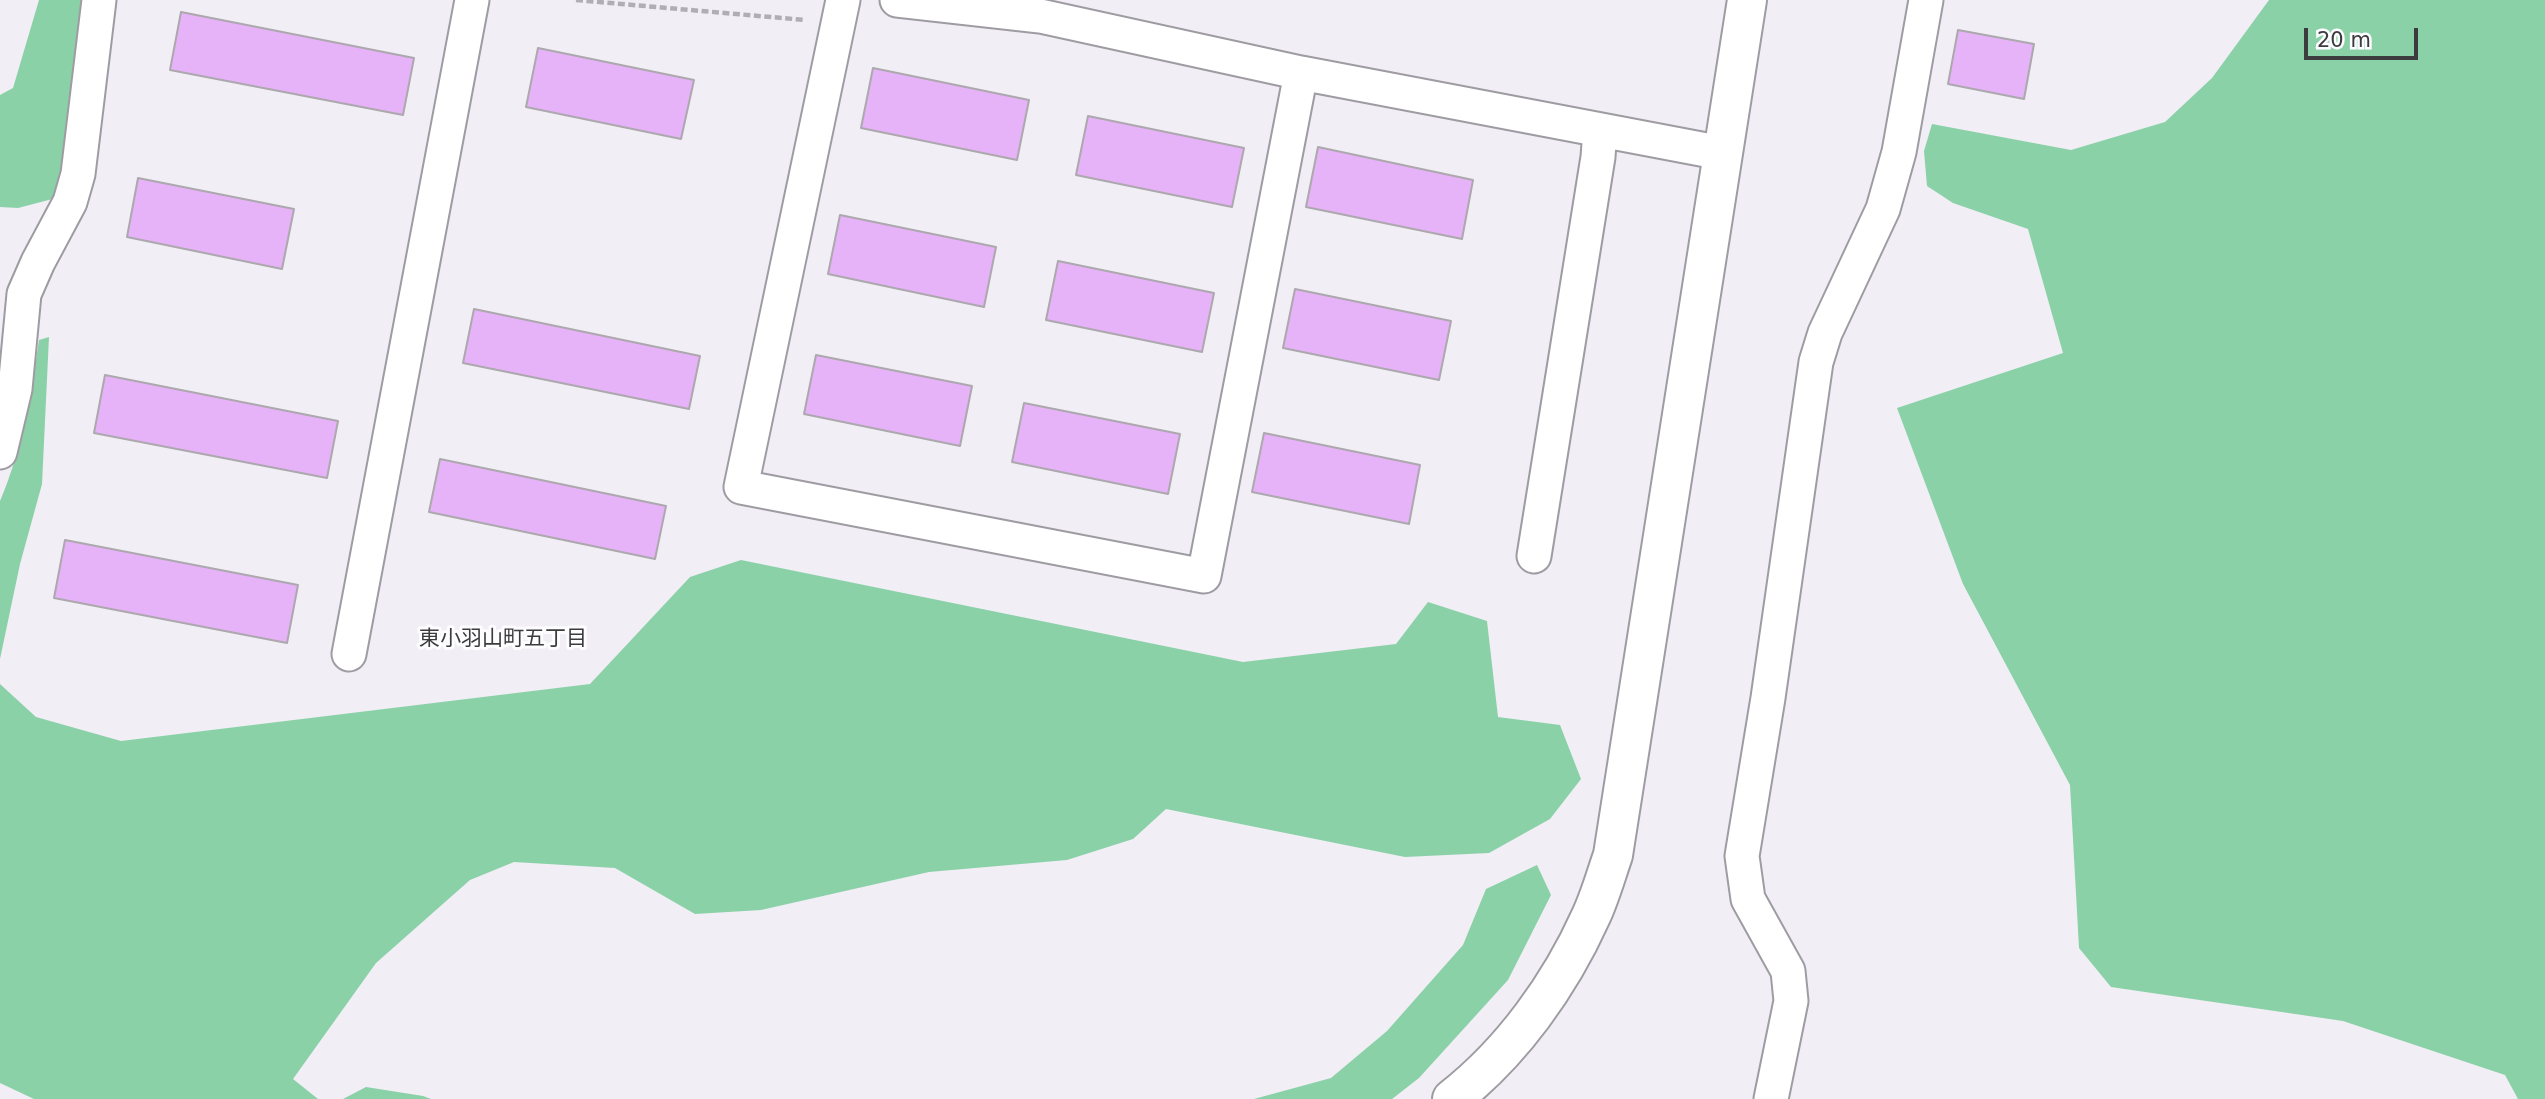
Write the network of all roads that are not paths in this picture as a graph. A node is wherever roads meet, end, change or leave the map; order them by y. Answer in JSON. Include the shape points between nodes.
{"nodes":[{"id":1,"x":99,"y":0,"type":"edge"},
{"id":2,"x":472,"y":0,"type":"edge"},
{"id":3,"x":843,"y":0,"type":"edge"},
{"id":4,"x":897,"y":0,"type":"edge"},
{"id":5,"x":1747,"y":0,"type":"edge"},
{"id":6,"x":1926,"y":0,"type":"edge"},
{"id":7,"x":1301,"y":73,"type":"junction"},
{"id":8,"x":1600,"y":130,"type":"junction"},
{"id":9,"x":1722,"y":153,"type":"junction"},
{"id":10,"x":0,"y":452,"type":"edge"},
{"id":11,"x":1534,"y":556,"type":"dead end"},
{"id":12,"x":349,"y":654,"type":"dead end"},
{"id":13,"x":1452,"y":1099,"type":"edge"},
{"id":14,"x":1770,"y":1099,"type":"edge"}],
"edges":[{"from":1,"to":10,"type":"street","via":[[78,174],[70,202],[24,294],[15,389]]},
{"from":2,"to":12,"type":"street"},
{"from":3,"to":7,"type":"street","via":[[741,487],[1204,576]]},
{"from":4,"to":7,"type":"street","via":[[1040,16]]},
{"from":5,"to":9,"type":"street"},
{"from":6,"to":14,"type":"street","via":[[1899,152],[1883,209],[1816,362],[1742,856],[1748,899],[1788,971],[1791,1001]]},
{"from":7,"to":8,"type":"street"},
{"from":8,"to":9,"type":"street"},
{"from":8,"to":11,"type":"street"},
{"from":9,"to":13,"type":"street","via":[[1613,855],[1592,915],[1561,972],[1519,1033]]}]}
